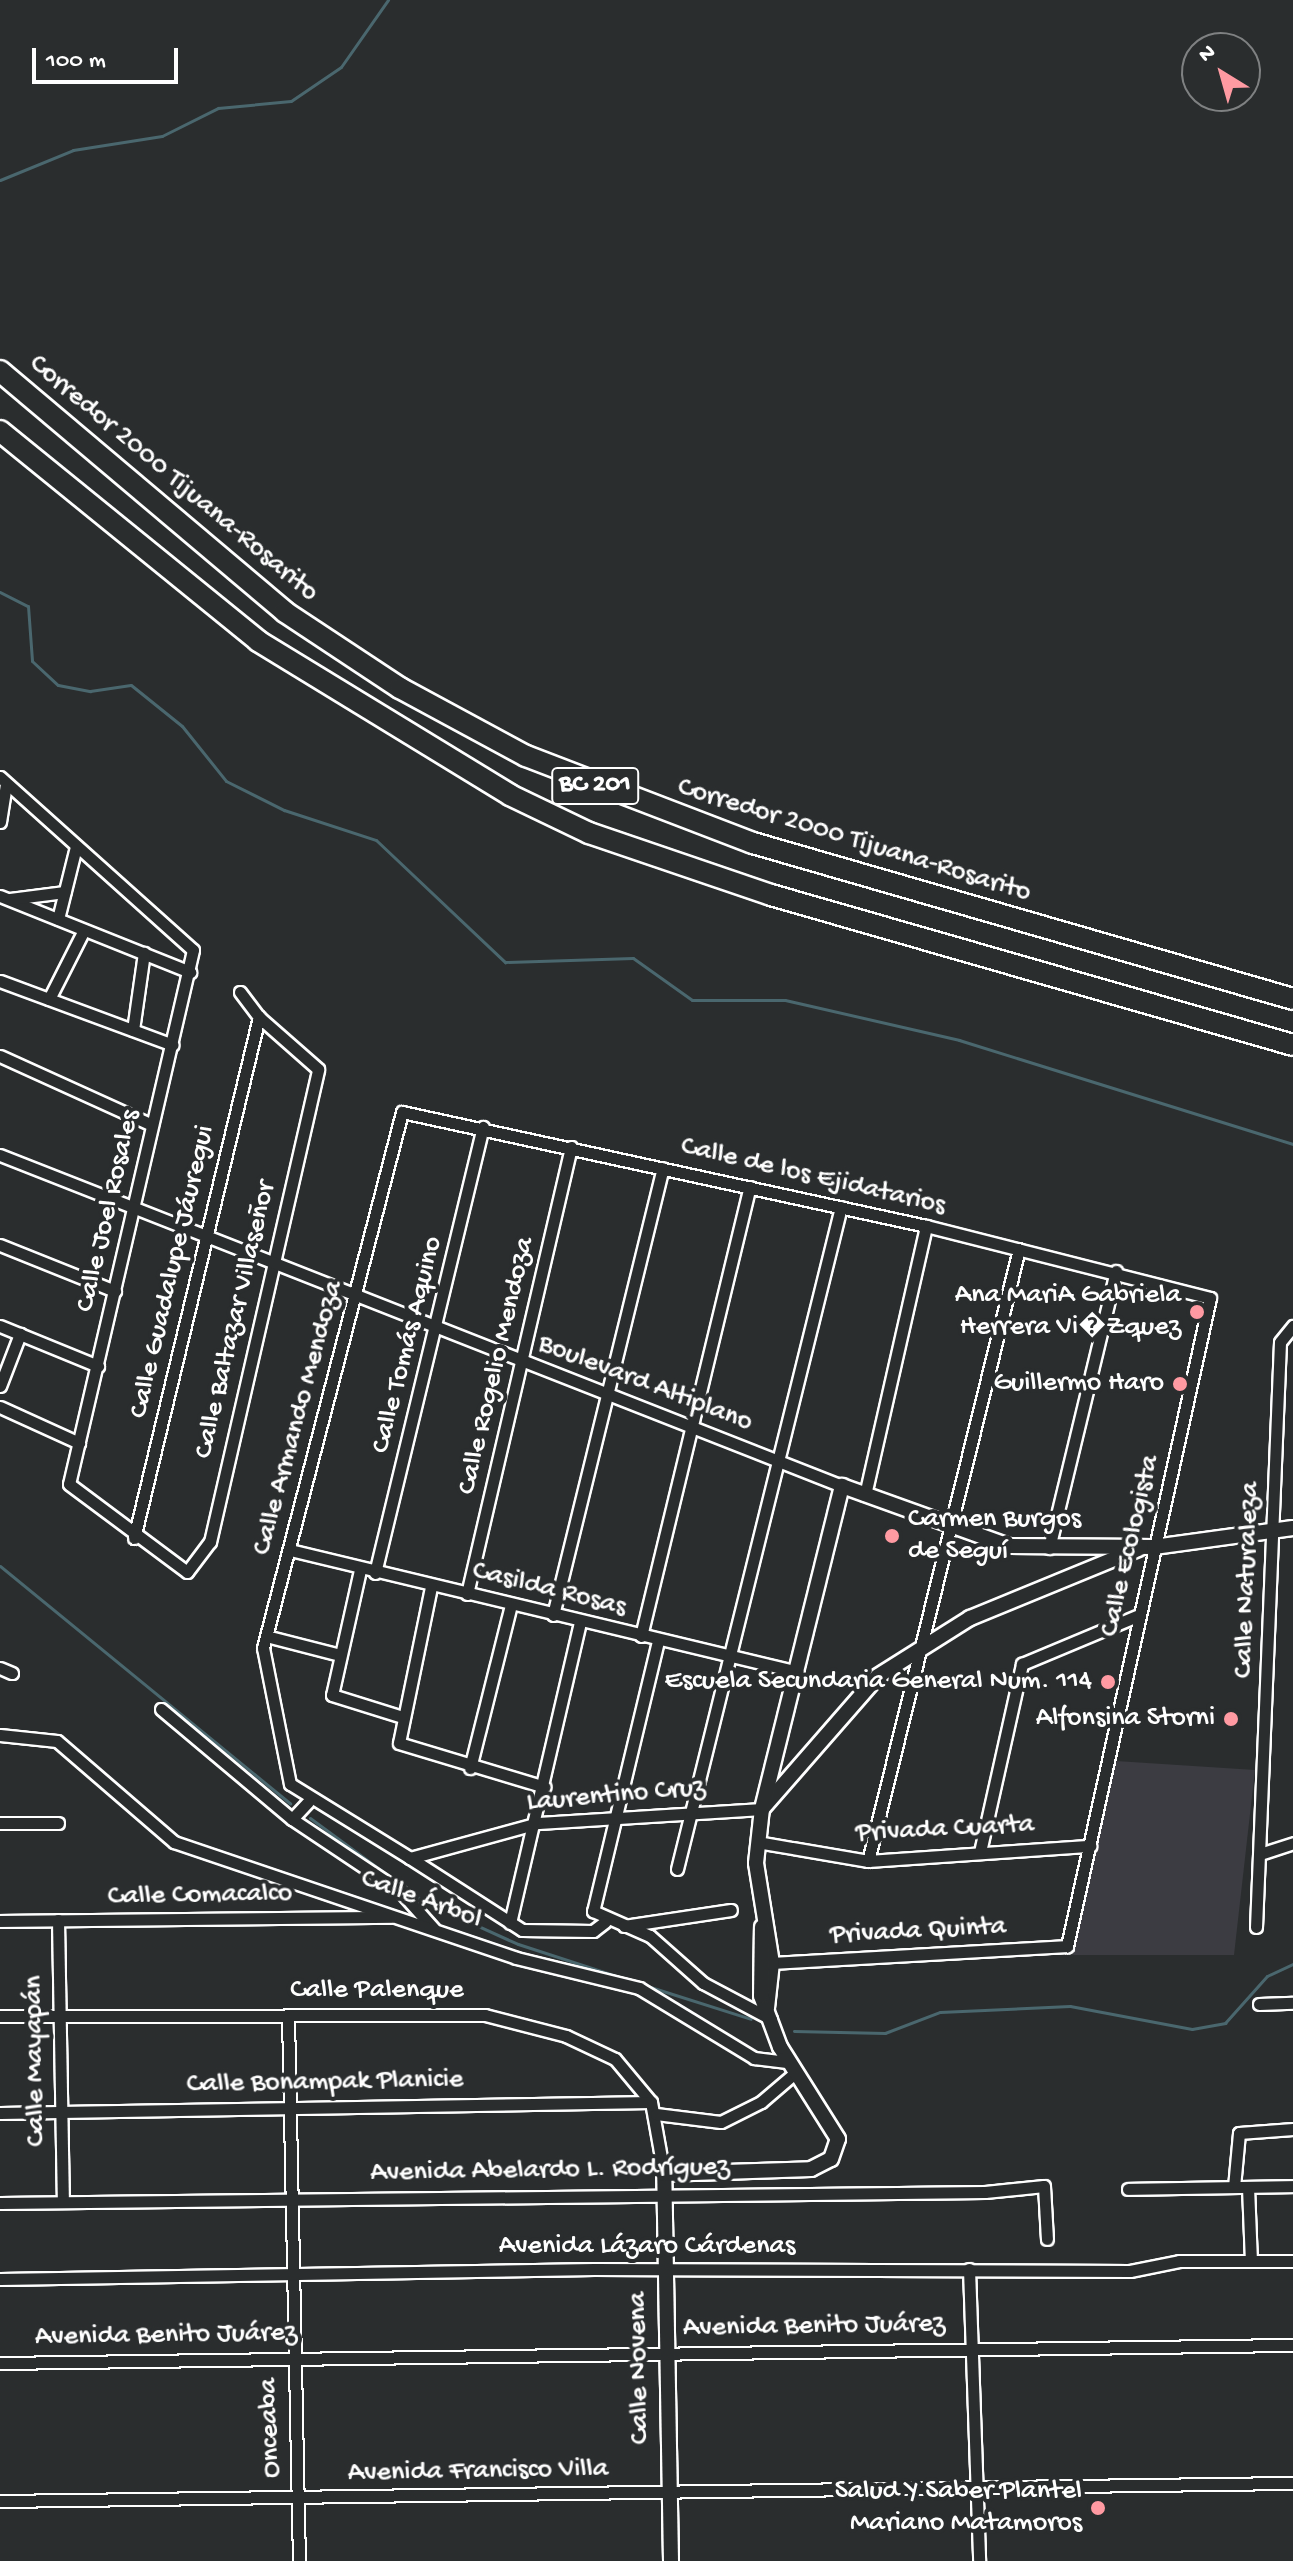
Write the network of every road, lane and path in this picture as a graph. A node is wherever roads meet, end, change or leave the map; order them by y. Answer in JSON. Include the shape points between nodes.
{"nodes":[{"id":1,"x":0,"y":371,"type":"edge"},
{"id":2,"x":0,"y":431,"type":"edge"},
{"id":3,"x":3,"y":780,"type":"edge"},
{"id":4,"x":0,"y":822,"type":"edge"},
{"id":5,"x":76,"y":847,"type":"junction"},
{"id":6,"x":65,"y":892,"type":"junction"},
{"id":7,"x":5,"y":898,"type":"edge"},
{"id":8,"x":58,"y":919,"type":"junction"},
{"id":9,"x":84,"y":930,"type":"junction"},
{"id":10,"x":144,"y":953,"type":"junction"},
{"id":11,"x":190,"y":972,"type":"junction"},
{"id":12,"x":0,"y":981,"type":"edge"},
{"id":13,"x":240,"y":992,"type":"dead end"},
{"id":14,"x":49,"y":999,"type":"junction"},
{"id":15,"x":1293,"y":999,"type":"edge"},
{"id":16,"x":259,"y":1017,"type":"junction"},
{"id":17,"x":133,"y":1030,"type":"junction"},
{"id":18,"x":173,"y":1045,"type":"junction"},
{"id":19,"x":1293,"y":1045,"type":"edge"},
{"id":20,"x":0,"y":1056,"type":"edge"},
{"id":21,"x":402,"y":1112,"type":"joint"},
{"id":22,"x":152,"y":1125,"type":"junction"},
{"id":23,"x":483,"y":1127,"type":"junction"},
{"id":24,"x":571,"y":1147,"type":"junction"},
{"id":25,"x":0,"y":1155,"type":"edge"},
{"id":26,"x":663,"y":1168,"type":"junction"},
{"id":27,"x":750,"y":1187,"type":"junction"},
{"id":28,"x":841,"y":1207,"type":"junction"},
{"id":29,"x":134,"y":1210,"type":"junction"},
{"id":30,"x":926,"y":1226,"type":"junction"},
{"id":31,"x":208,"y":1237,"type":"junction"},
{"id":32,"x":0,"y":1245,"type":"edge"},
{"id":33,"x":1019,"y":1249,"type":"junction"},
{"id":34,"x":273,"y":1263,"type":"junction"},
{"id":35,"x":1116,"y":1271,"type":"junction"},
{"id":36,"x":115,"y":1291,"type":"junction"},
{"id":37,"x":356,"y":1297,"type":"junction"},
{"id":38,"x":1210,"y":1298,"type":"joint"},
{"id":39,"x":0,"y":1326,"type":"edge"},
{"id":40,"x":1288,"y":1329,"type":"edge"},
{"id":41,"x":439,"y":1330,"type":"junction"},
{"id":42,"x":20,"y":1334,"type":"junction"},
{"id":43,"x":524,"y":1364,"type":"junction"},
{"id":44,"x":98,"y":1366,"type":"junction"},
{"id":45,"x":0,"y":1386,"type":"edge"},
{"id":46,"x":608,"y":1398,"type":"junction"},
{"id":47,"x":0,"y":1407,"type":"edge"},
{"id":48,"x":694,"y":1433,"type":"junction"},
{"id":49,"x":79,"y":1443,"type":"junction"},
{"id":50,"x":776,"y":1463,"type":"junction"},
{"id":51,"x":842,"y":1486,"type":"junction"},
{"id":52,"x":865,"y":1495,"type":"junction"},
{"id":53,"x":1293,"y":1528,"type":"edge"},
{"id":54,"x":1273,"y":1529,"type":"junction"},
{"id":55,"x":951,"y":1530,"type":"junction"},
{"id":56,"x":134,"y":1538,"type":"junction"},
{"id":57,"x":1147,"y":1547,"type":"junction"},
{"id":58,"x":1049,"y":1548,"type":"junction"},
{"id":59,"x":290,"y":1550,"type":"junction"},
{"id":60,"x":360,"y":1570,"type":"junction"},
{"id":61,"x":375,"y":1573,"type":"junction"},
{"id":62,"x":431,"y":1587,"type":"junction"},
{"id":63,"x":467,"y":1594,"type":"junction"},
{"id":64,"x":511,"y":1605,"type":"junction"},
{"id":65,"x":553,"y":1615,"type":"junction"},
{"id":66,"x":1139,"y":1615,"type":"junction"},
{"id":67,"x":580,"y":1621,"type":"junction"},
{"id":68,"x":266,"y":1636,"type":"junction"},
{"id":69,"x":641,"y":1636,"type":"junction"},
{"id":70,"x":658,"y":1641,"type":"junction"},
{"id":71,"x":925,"y":1646,"type":"junction"},
{"id":72,"x":340,"y":1655,"type":"junction"},
{"id":73,"x":731,"y":1657,"type":"junction"},
{"id":74,"x":798,"y":1672,"type":"junction"},
{"id":75,"x":161,"y":1709,"type":"dead end"},
{"id":76,"x":402,"y":1717,"type":"junction"},
{"id":77,"x":0,"y":1735,"type":"edge"},
{"id":78,"x":470,"y":1768,"type":"junction"},
{"id":79,"x":545,"y":1787,"type":"junction"},
{"id":80,"x":308,"y":1802,"type":"junction"},
{"id":81,"x":762,"y":1809,"type":"junction"},
{"id":82,"x":693,"y":1811,"type":"junction"},
{"id":83,"x":292,"y":1819,"type":"junction"},
{"id":84,"x":0,"y":1823,"type":"edge"},
{"id":85,"x":58,"y":1823,"type":"dead end"},
{"id":86,"x":538,"y":1823,"type":"junction"},
{"id":87,"x":613,"y":1823,"type":"junction"},
{"id":88,"x":757,"y":1842,"type":"junction"},
{"id":89,"x":1293,"y":1843,"type":"edge"},
{"id":90,"x":1090,"y":1846,"type":"junction"},
{"id":91,"x":980,"y":1852,"type":"junction"},
{"id":92,"x":1263,"y":1853,"type":"junction"},
{"id":93,"x":410,"y":1858,"type":"junction"},
{"id":94,"x":868,"y":1861,"type":"junction"},
{"id":95,"x":677,"y":1869,"type":"dead end"},
{"id":96,"x":731,"y":1910,"type":"dead end"},
{"id":97,"x":401,"y":1917,"type":"junction"},
{"id":98,"x":600,"y":1919,"type":"junction"},
{"id":99,"x":58,"y":1920,"type":"junction"},
{"id":100,"x":0,"y":1921,"type":"edge"},
{"id":101,"x":510,"y":1923,"type":"junction"},
{"id":102,"x":624,"y":1926,"type":"junction"},
{"id":103,"x":762,"y":1927,"type":"junction"},
{"id":104,"x":1256,"y":1927,"type":"dead end"},
{"id":105,"x":434,"y":1930,"type":"junction"},
{"id":106,"x":1067,"y":1946,"type":"joint"},
{"id":107,"x":772,"y":1963,"type":"junction"},
{"id":108,"x":1293,"y":2003,"type":"edge"},
{"id":109,"x":1259,"y":2004,"type":"dead end"},
{"id":110,"x":769,"y":2013,"type":"junction"},
{"id":111,"x":58,"y":2015,"type":"junction"},
{"id":112,"x":288,"y":2015,"type":"junction"},
{"id":113,"x":0,"y":2016,"type":"edge"},
{"id":114,"x":792,"y":2067,"type":"junction"},
{"id":115,"x":651,"y":2102,"type":"junction"},
{"id":116,"x":291,"y":2107,"type":"junction"},
{"id":117,"x":62,"y":2112,"type":"junction"},
{"id":118,"x":0,"y":2113,"type":"edge"},
{"id":119,"x":656,"y":2114,"type":"junction"},
{"id":120,"x":1293,"y":2129,"type":"edge"},
{"id":121,"x":664,"y":2174,"type":"junction"},
{"id":122,"x":1293,"y":2186,"type":"edge"},
{"id":123,"x":1234,"y":2187,"type":"junction"},
{"id":124,"x":1248,"y":2187,"type":"junction"},
{"id":125,"x":1128,"y":2189,"type":"dead end"},
{"id":126,"x":663,"y":2193,"type":"junction"},
{"id":127,"x":291,"y":2198,"type":"junction"},
{"id":128,"x":63,"y":2201,"type":"junction"},
{"id":129,"x":0,"y":2203,"type":"edge"},
{"id":130,"x":1047,"y":2239,"type":"dead end"},
{"id":131,"x":1251,"y":2261,"type":"junction"},
{"id":132,"x":1293,"y":2261,"type":"edge"},
{"id":133,"x":969,"y":2269,"type":"junction"},
{"id":134,"x":664,"y":2271,"type":"junction"},
{"id":135,"x":291,"y":2276,"type":"junction"},
{"id":136,"x":0,"y":2279,"type":"edge"},
{"id":137,"x":1293,"y":2345,"type":"edge"},
{"id":138,"x":971,"y":2349,"type":"junction"},
{"id":139,"x":665,"y":2353,"type":"junction"},
{"id":140,"x":293,"y":2359,"type":"junction"},
{"id":141,"x":0,"y":2363,"type":"edge"},
{"id":142,"x":1293,"y":2483,"type":"edge"},
{"id":143,"x":979,"y":2489,"type":"junction"},
{"id":144,"x":669,"y":2494,"type":"junction"},
{"id":145,"x":298,"y":2498,"type":"junction"},
{"id":146,"x":0,"y":2501,"type":"edge"},
{"id":147,"x":299,"y":2561,"type":"edge"},
{"id":148,"x":671,"y":2561,"type":"edge"},
{"id":149,"x":979,"y":2561,"type":"edge"}],
"edges":[{"from":1,"to":15,"type":"highway","name":"Corredor 2000 Tijuana-Rosarito","number":"BC 201","via":[[285,612],[400,688],[526,756],[753,843]]},
{"from":2,"to":19,"type":"highway","number":"BC 201","via":[[258,641],[510,795],[589,833],[771,895]]},
{"from":3,"to":4,"type":"street"},
{"from":3,"to":5,"type":"street"},
{"from":5,"to":6,"type":"street"},
{"from":5,"to":11,"type":"street","name":"Calle Joel Rosales","via":[[189,944]]},
{"from":6,"to":7,"type":"street"},
{"from":6,"to":8,"type":"street"},
{"from":7,"to":8,"type":"street"},
{"from":8,"to":9,"type":"street"},
{"from":9,"to":10,"type":"street"},
{"from":9,"to":14,"type":"street"},
{"from":10,"to":11,"type":"street"},
{"from":10,"to":17,"type":"street"},
{"from":11,"to":18,"type":"street","name":"Calle Joel Rosales"},
{"from":12,"to":14,"type":"street"},
{"from":13,"to":16,"type":"street"},
{"from":14,"to":17,"type":"street"},
{"from":16,"to":31,"type":"street","name":"Calle Guadalupe Jáuregui"},
{"from":16,"to":34,"type":"street","name":"Calle Baltazar Villaseñor","via":[[318,1065]]},
{"from":17,"to":18,"type":"street"},
{"from":18,"to":22,"type":"street","name":"Calle Joel Rosales"},
{"from":20,"to":22,"type":"street"},
{"from":21,"to":23,"type":"street","name":"Calle de los Ejidatarios"},
{"from":21,"to":37,"type":"street","name":"Calle Armando Mendoza"},
{"from":22,"to":29,"type":"street","name":"Calle Joel Rosales"},
{"from":23,"to":24,"type":"street","name":"Calle de los Ejidatarios"},
{"from":23,"to":41,"type":"street","name":"Calle Tomás Aquino"},
{"from":24,"to":26,"type":"street","name":"Calle de los Ejidatarios"},
{"from":24,"to":43,"type":"street","name":"Calle Rogelio Mendoza"},
{"from":25,"to":29,"type":"street","name":"Boulevard Altiplano"},
{"from":26,"to":27,"type":"street","name":"Calle de los Ejidatarios"},
{"from":26,"to":46,"type":"street"},
{"from":27,"to":28,"type":"street","name":"Calle de los Ejidatarios"},
{"from":27,"to":48,"type":"street"},
{"from":28,"to":30,"type":"street","name":"Calle de los Ejidatarios"},
{"from":28,"to":50,"type":"street"},
{"from":29,"to":31,"type":"street","name":"Boulevard Altiplano"},
{"from":29,"to":36,"type":"street","name":"Calle Joel Rosales"},
{"from":30,"to":33,"type":"street","name":"Calle de los Ejidatarios"},
{"from":30,"to":52,"type":"street"},
{"from":31,"to":34,"type":"street","name":"Boulevard Altiplano"},
{"from":31,"to":56,"type":"street","name":"Calle Guadalupe Jáuregui"},
{"from":32,"to":36,"type":"street"},
{"from":33,"to":35,"type":"street","name":"Calle de los Ejidatarios"},
{"from":33,"to":55,"type":"street"},
{"from":34,"to":37,"type":"street","name":"Boulevard Altiplano"},
{"from":34,"to":56,"type":"street","name":"Calle Baltazar Villaseñor","via":[[210,1542],[194,1568],[182,1570]]},
{"from":35,"to":38,"type":"street","name":"Calle de los Ejidatarios"},
{"from":35,"to":58,"type":"street"},
{"from":36,"to":44,"type":"street","name":"Calle Joel Rosales"},
{"from":37,"to":41,"type":"street","name":"Boulevard Altiplano"},
{"from":37,"to":59,"type":"street","name":"Calle Armando Mendoza"},
{"from":38,"to":57,"type":"street","name":"Calle Ecologista"},
{"from":39,"to":42,"type":"street"},
{"from":40,"to":54,"type":"street","name":"Calle Naturaleza"},
{"from":41,"to":43,"type":"street","name":"Boulevard Altiplano"},
{"from":41,"to":61,"type":"street","name":"Calle Tomás Aquino"},
{"from":42,"to":44,"type":"street"},
{"from":42,"to":45,"type":"street"},
{"from":43,"to":46,"type":"street","name":"Boulevard Altiplano"},
{"from":43,"to":63,"type":"street","name":"Calle Rogelio Mendoza"},
{"from":44,"to":49,"type":"street","name":"Calle Joel Rosales"},
{"from":46,"to":48,"type":"street","name":"Boulevard Altiplano"},
{"from":46,"to":65,"type":"street"},
{"from":47,"to":49,"type":"street"},
{"from":48,"to":50,"type":"street","name":"Boulevard Altiplano"},
{"from":48,"to":69,"type":"street"},
{"from":49,"to":56,"type":"street","name":"Calle Joel Rosales","via":[[70,1490]]},
{"from":50,"to":51,"type":"street","name":"Boulevard Altiplano"},
{"from":50,"to":73,"type":"street"},
{"from":51,"to":52,"type":"street","name":"Boulevard Altiplano"},
{"from":51,"to":74,"type":"street"},
{"from":52,"to":55,"type":"street","name":"Boulevard Altiplano"},
{"from":53,"to":54,"type":"street","name":"Boulevard Altiplano"},
{"from":54,"to":57,"type":"street","name":"Boulevard Altiplano"},
{"from":54,"to":92,"type":"street","name":"Calle Naturaleza"},
{"from":55,"to":58,"type":"street","name":"Boulevard Altiplano","via":[[997,1544]]},
{"from":55,"to":71,"type":"street"},
{"from":57,"to":58,"type":"street","name":"Boulevard Altiplano"},
{"from":57,"to":66,"type":"street","name":"Calle Ecologista"},
{"from":57,"to":71,"type":"street","via":[[978,1615]]},
{"from":59,"to":60,"type":"street","name":"Casilda Rosas"},
{"from":59,"to":68,"type":"street","name":"Calle Armando Mendoza"},
{"from":60,"to":61,"type":"street","name":"Casilda Rosas"},
{"from":60,"to":72,"type":"street"},
{"from":61,"to":62,"type":"street","name":"Casilda Rosas"},
{"from":62,"to":63,"type":"street","name":"Casilda Rosas"},
{"from":62,"to":76,"type":"street"},
{"from":63,"to":64,"type":"street","name":"Casilda Rosas"},
{"from":64,"to":65,"type":"street","name":"Casilda Rosas"},
{"from":64,"to":78,"type":"street"},
{"from":65,"to":67,"type":"street","name":"Casilda Rosas"},
{"from":66,"to":90,"type":"street","name":"Calle Ecologista"},
{"from":66,"to":91,"type":"street","via":[[1022,1664]]},
{"from":67,"to":69,"type":"street","name":"Casilda Rosas"},
{"from":67,"to":79,"type":"street"},
{"from":68,"to":72,"type":"street"},
{"from":68,"to":80,"type":"street","name":"Calle Armando Mendoza","via":[[262,1661],[290,1784]]},
{"from":69,"to":70,"type":"street","name":"Casilda Rosas"},
{"from":70,"to":73,"type":"street","name":"Casilda Rosas"},
{"from":70,"to":87,"type":"street"},
{"from":71,"to":81,"type":"street","via":[[871,1683]]},
{"from":71,"to":94,"type":"street"},
{"from":72,"to":76,"type":"street","via":[[333,1697]]},
{"from":73,"to":74,"type":"street","name":"Casilda Rosas"},
{"from":73,"to":82,"type":"street"},
{"from":74,"to":81,"type":"street"},
{"from":75,"to":83,"type":"street"},
{"from":76,"to":78,"type":"street","via":[[402,1747]]},
{"from":77,"to":97,"type":"street","name":"Calle Árbol","via":[[57,1741],[174,1842]]},
{"from":78,"to":79,"type":"street"},
{"from":79,"to":86,"type":"street"},
{"from":80,"to":83,"type":"street"},
{"from":80,"to":93,"type":"street"},
{"from":81,"to":82,"type":"street","name":"Laurentino Cruz"},
{"from":81,"to":88,"type":"street"},
{"from":82,"to":87,"type":"street","name":"Laurentino Cruz"},
{"from":82,"to":95,"type":"street"},
{"from":83,"to":105,"type":"street","via":[[400,1891]]},
{"from":84,"to":85,"type":"street"},
{"from":86,"to":87,"type":"street","name":"Laurentino Cruz"},
{"from":86,"to":93,"type":"street","name":"Laurentino Cruz"},
{"from":86,"to":101,"type":"street"},
{"from":87,"to":98,"type":"street"},
{"from":88,"to":94,"type":"street","name":"Privada Cuarta"},
{"from":88,"to":103,"type":"street"},
{"from":89,"to":92,"type":"street"},
{"from":90,"to":91,"type":"street","name":"Privada Cuarta"},
{"from":90,"to":106,"type":"street","name":"Calle Ecologista"},
{"from":91,"to":94,"type":"street","name":"Privada Cuarta"},
{"from":92,"to":104,"type":"street","name":"Calle Naturaleza"},
{"from":93,"to":101,"type":"street"},
{"from":96,"to":102,"type":"street"},
{"from":97,"to":99,"type":"street","name":"Calle Comacalco"},
{"from":97,"to":105,"type":"street","name":"Calle Árbol"},
{"from":98,"to":101,"type":"street","via":[[593,1931]]},
{"from":98,"to":102,"type":"street"},
{"from":99,"to":100,"type":"street","name":"Calle Comacalco"},
{"from":99,"to":111,"type":"street","name":"Calle Mayapán"},
{"from":102,"to":110,"type":"street"},
{"from":103,"to":107,"type":"street"},
{"from":103,"to":110,"type":"street","via":[[760,1993]]},
{"from":105,"to":114,"type":"street","name":"Calle Árbol","via":[[639,1988],[754,2058]]},
{"from":106,"to":107,"type":"street","name":"Privada Quinta"},
{"from":107,"to":110,"type":"street"},
{"from":108,"to":109,"type":"street"},
{"from":110,"to":114,"type":"street"},
{"from":111,"to":112,"type":"street","name":"Calle Palenque"},
{"from":111,"to":113,"type":"street","name":"Calle Palenque"},
{"from":111,"to":117,"type":"street","name":"Calle Mayapán"},
{"from":112,"to":115,"type":"street","name":"Calle Palenque","via":[[485,2015],[603,2050]]},
{"from":112,"to":116,"type":"street","name":"Onceaba"},
{"from":114,"to":119,"type":"street","via":[[761,2102],[721,2122]]},
{"from":114,"to":121,"type":"street","via":[[838,2139],[823,2165]]},
{"from":115,"to":116,"type":"street","name":"Calle Bonampak Planicie"},
{"from":115,"to":119,"type":"street","name":"Calle Palenque"},
{"from":116,"to":117,"type":"street","name":"Calle Bonampak Planicie"},
{"from":116,"to":127,"type":"street","name":"Onceaba"},
{"from":117,"to":118,"type":"street","name":"Calle Bonampak Planicie"},
{"from":117,"to":128,"type":"street","name":"Calle Mayapán"},
{"from":119,"to":121,"type":"street","name":"Calle Palenque"},
{"from":120,"to":123,"type":"street","via":[[1252,2129],[1236,2140]]},
{"from":121,"to":126,"type":"street","name":"Calle Novena"},
{"from":122,"to":124,"type":"street"},
{"from":123,"to":124,"type":"street"},
{"from":123,"to":125,"type":"street"},
{"from":124,"to":131,"type":"street"},
{"from":126,"to":127,"type":"street","name":"Avenida Abelardo L. Rodríguez"},
{"from":126,"to":130,"type":"street","name":"Avenida Abelardo L. Rodríguez","via":[[1044,2186]]},
{"from":126,"to":134,"type":"street","name":"Calle Novena"},
{"from":127,"to":128,"type":"street","name":"Avenida Abelardo L. Rodríguez"},
{"from":127,"to":135,"type":"street","name":"Onceaba"},
{"from":128,"to":129,"type":"street","name":"Avenida Abelardo L. Rodríguez"},
{"from":131,"to":132,"type":"street","name":"Avenida Lázaro Cárdenas"},
{"from":131,"to":133,"type":"street","name":"Avenida Lázaro Cárdenas","via":[[1168,2262],[1130,2271]]},
{"from":133,"to":134,"type":"street","name":"Avenida Lázaro Cárdenas"},
{"from":133,"to":138,"type":"street"},
{"from":134,"to":135,"type":"street","name":"Avenida Lázaro Cárdenas"},
{"from":134,"to":139,"type":"street","name":"Calle Novena"},
{"from":135,"to":136,"type":"street","name":"Avenida Lázaro Cárdenas"},
{"from":135,"to":140,"type":"street","name":"Onceaba"},
{"from":137,"to":138,"type":"street","name":"Avenida Benito Juárez"},
{"from":138,"to":139,"type":"street","name":"Avenida Benito Juárez"},
{"from":138,"to":143,"type":"street"},
{"from":139,"to":140,"type":"street","name":"Avenida Benito Juárez"},
{"from":139,"to":144,"type":"street","name":"Calle Novena"},
{"from":140,"to":141,"type":"street","name":"Avenida Benito Juárez"},
{"from":140,"to":145,"type":"street","name":"Onceaba"},
{"from":142,"to":143,"type":"street","name":"Avenida Francisco Villa"},
{"from":143,"to":144,"type":"street","name":"Avenida Francisco Villa"},
{"from":143,"to":149,"type":"street"},
{"from":144,"to":145,"type":"street","name":"Avenida Francisco Villa"},
{"from":144,"to":148,"type":"street","name":"Calle Novena"},
{"from":145,"to":146,"type":"street","name":"Avenida Francisco Villa"},
{"from":145,"to":147,"type":"street","name":"Onceaba"}]}
